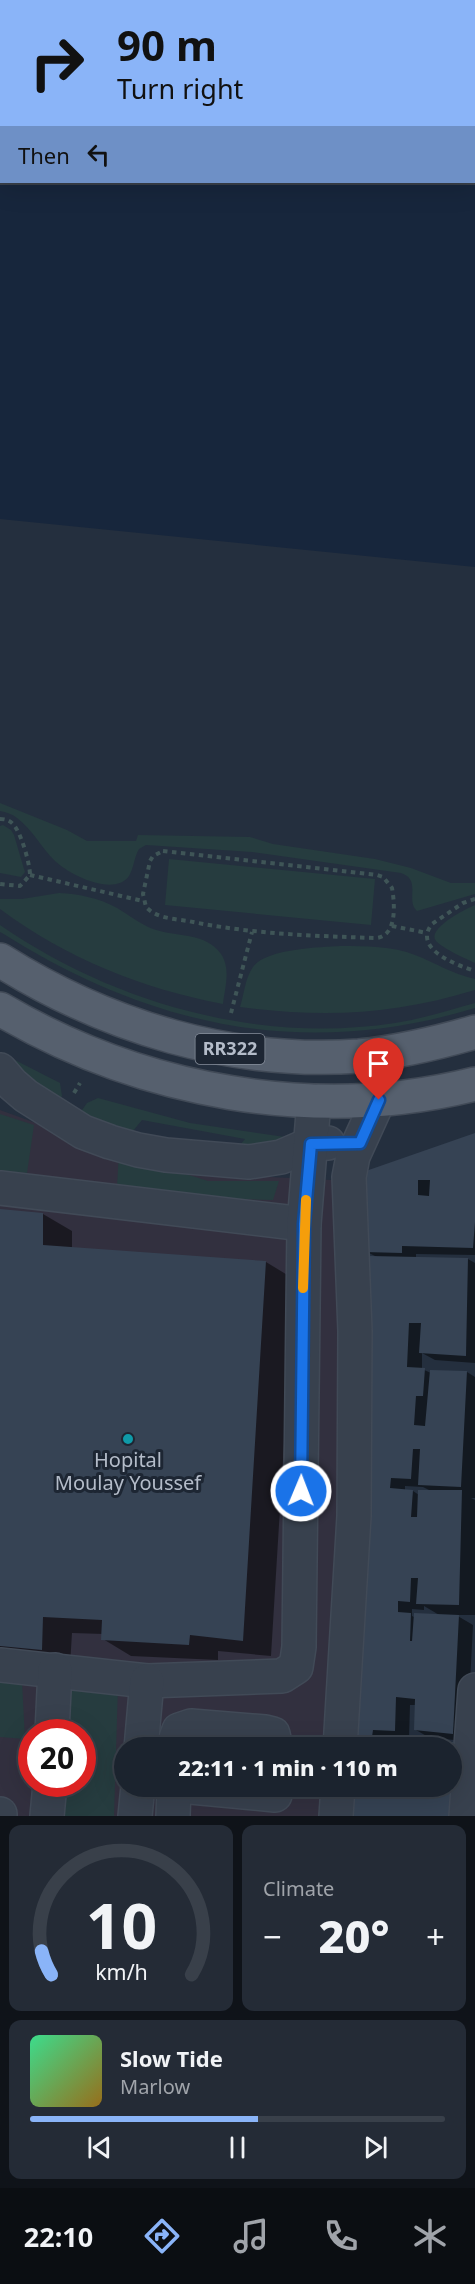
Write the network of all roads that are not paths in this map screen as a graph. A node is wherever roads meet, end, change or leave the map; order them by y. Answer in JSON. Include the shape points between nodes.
{"nodes":[{"id":1,"x":0,"y":960,"type":"edge"},
{"id":2,"x":0,"y":1009,"type":"edge"},
{"id":3,"x":475,"y":1032,"type":"edge"},
{"id":4,"x":0,"y":1070,"type":"edge"},
{"id":5,"x":475,"y":1084,"type":"edge"},
{"id":6,"x":379,"y":1100,"type":"junction"},
{"id":7,"x":314,"y":1101,"type":"junction"},
{"id":8,"x":360,"y":1143,"type":"junction"},
{"id":9,"x":311,"y":1144,"type":"junction"},
{"id":10,"x":0,"y":1188,"type":"edge"},
{"id":11,"x":304,"y":1224,"type":"junction"},
{"id":12,"x":0,"y":1665,"type":"edge"},
{"id":13,"x":55,"y":1670,"type":"junction"},
{"id":14,"x":147,"y":1681,"type":"junction"},
{"id":15,"x":475,"y":1690,"type":"edge"},
{"id":16,"x":53,"y":1719,"type":"edge"},
{"id":17,"x":142,"y":1737,"type":"edge"},
{"id":18,"x":176,"y":1737,"type":"edge"},
{"id":19,"x":274,"y":1737,"type":"edge"},
{"id":20,"x":341,"y":1737,"type":"edge"},
{"id":21,"x":49,"y":1797,"type":"edge"},
{"id":22,"x":137,"y":1797,"type":"edge"},
{"id":23,"x":174,"y":1797,"type":"edge"},
{"id":24,"x":337,"y":1797,"type":"edge"},
{"id":25,"x":47,"y":1816,"type":"edge"},
{"id":26,"x":135,"y":1816,"type":"edge"},
{"id":27,"x":173,"y":1816,"type":"edge"},
{"id":28,"x":336,"y":1816,"type":"edge"},
{"id":29,"x":465,"y":1816,"type":"edge"}],
"edges":[{"from":1,"to":3,"type":"main road","number":"RR322","via":[[99,1012],[171,1037],[246,1052],[303,1057],[360,1055]]},
{"from":2,"to":7,"type":"main road","number":"RR322","via":[[63,1042],[149,1074],[247,1096]]},
{"from":4,"to":9,"type":"street","via":[[26,1096],[83,1132],[138,1150],[249,1162],[281,1157]]},
{"from":5,"to":6,"type":"main road","number":"RR322"},
{"from":6,"to":7,"type":"main road","number":"RR322"},
{"from":6,"to":8,"type":"street"},
{"from":7,"to":9,"type":"street"},
{"from":8,"to":9,"type":"street"},
{"from":8,"to":20,"type":"street","via":[[349,1177],[355,1331],[354,1516]]},
{"from":9,"to":11,"type":"street"},
{"from":10,"to":11,"type":"street"},
{"from":11,"to":14,"type":"street","via":[[296,1667],[282,1676]]},
{"from":12,"to":13,"type":"street"},
{"from":13,"to":14,"type":"street"},
{"from":13,"to":16,"type":"street"},
{"from":14,"to":17,"type":"street"},
{"from":15,"to":29,"type":"street"},
{"from":18,"to":19,"type":"street","via":[[179,1730],[192,1726],[266,1732]]},
{"from":21,"to":25,"type":"street"},
{"from":22,"to":26,"type":"street"},
{"from":23,"to":27,"type":"street"},
{"from":24,"to":28,"type":"street"}]}
